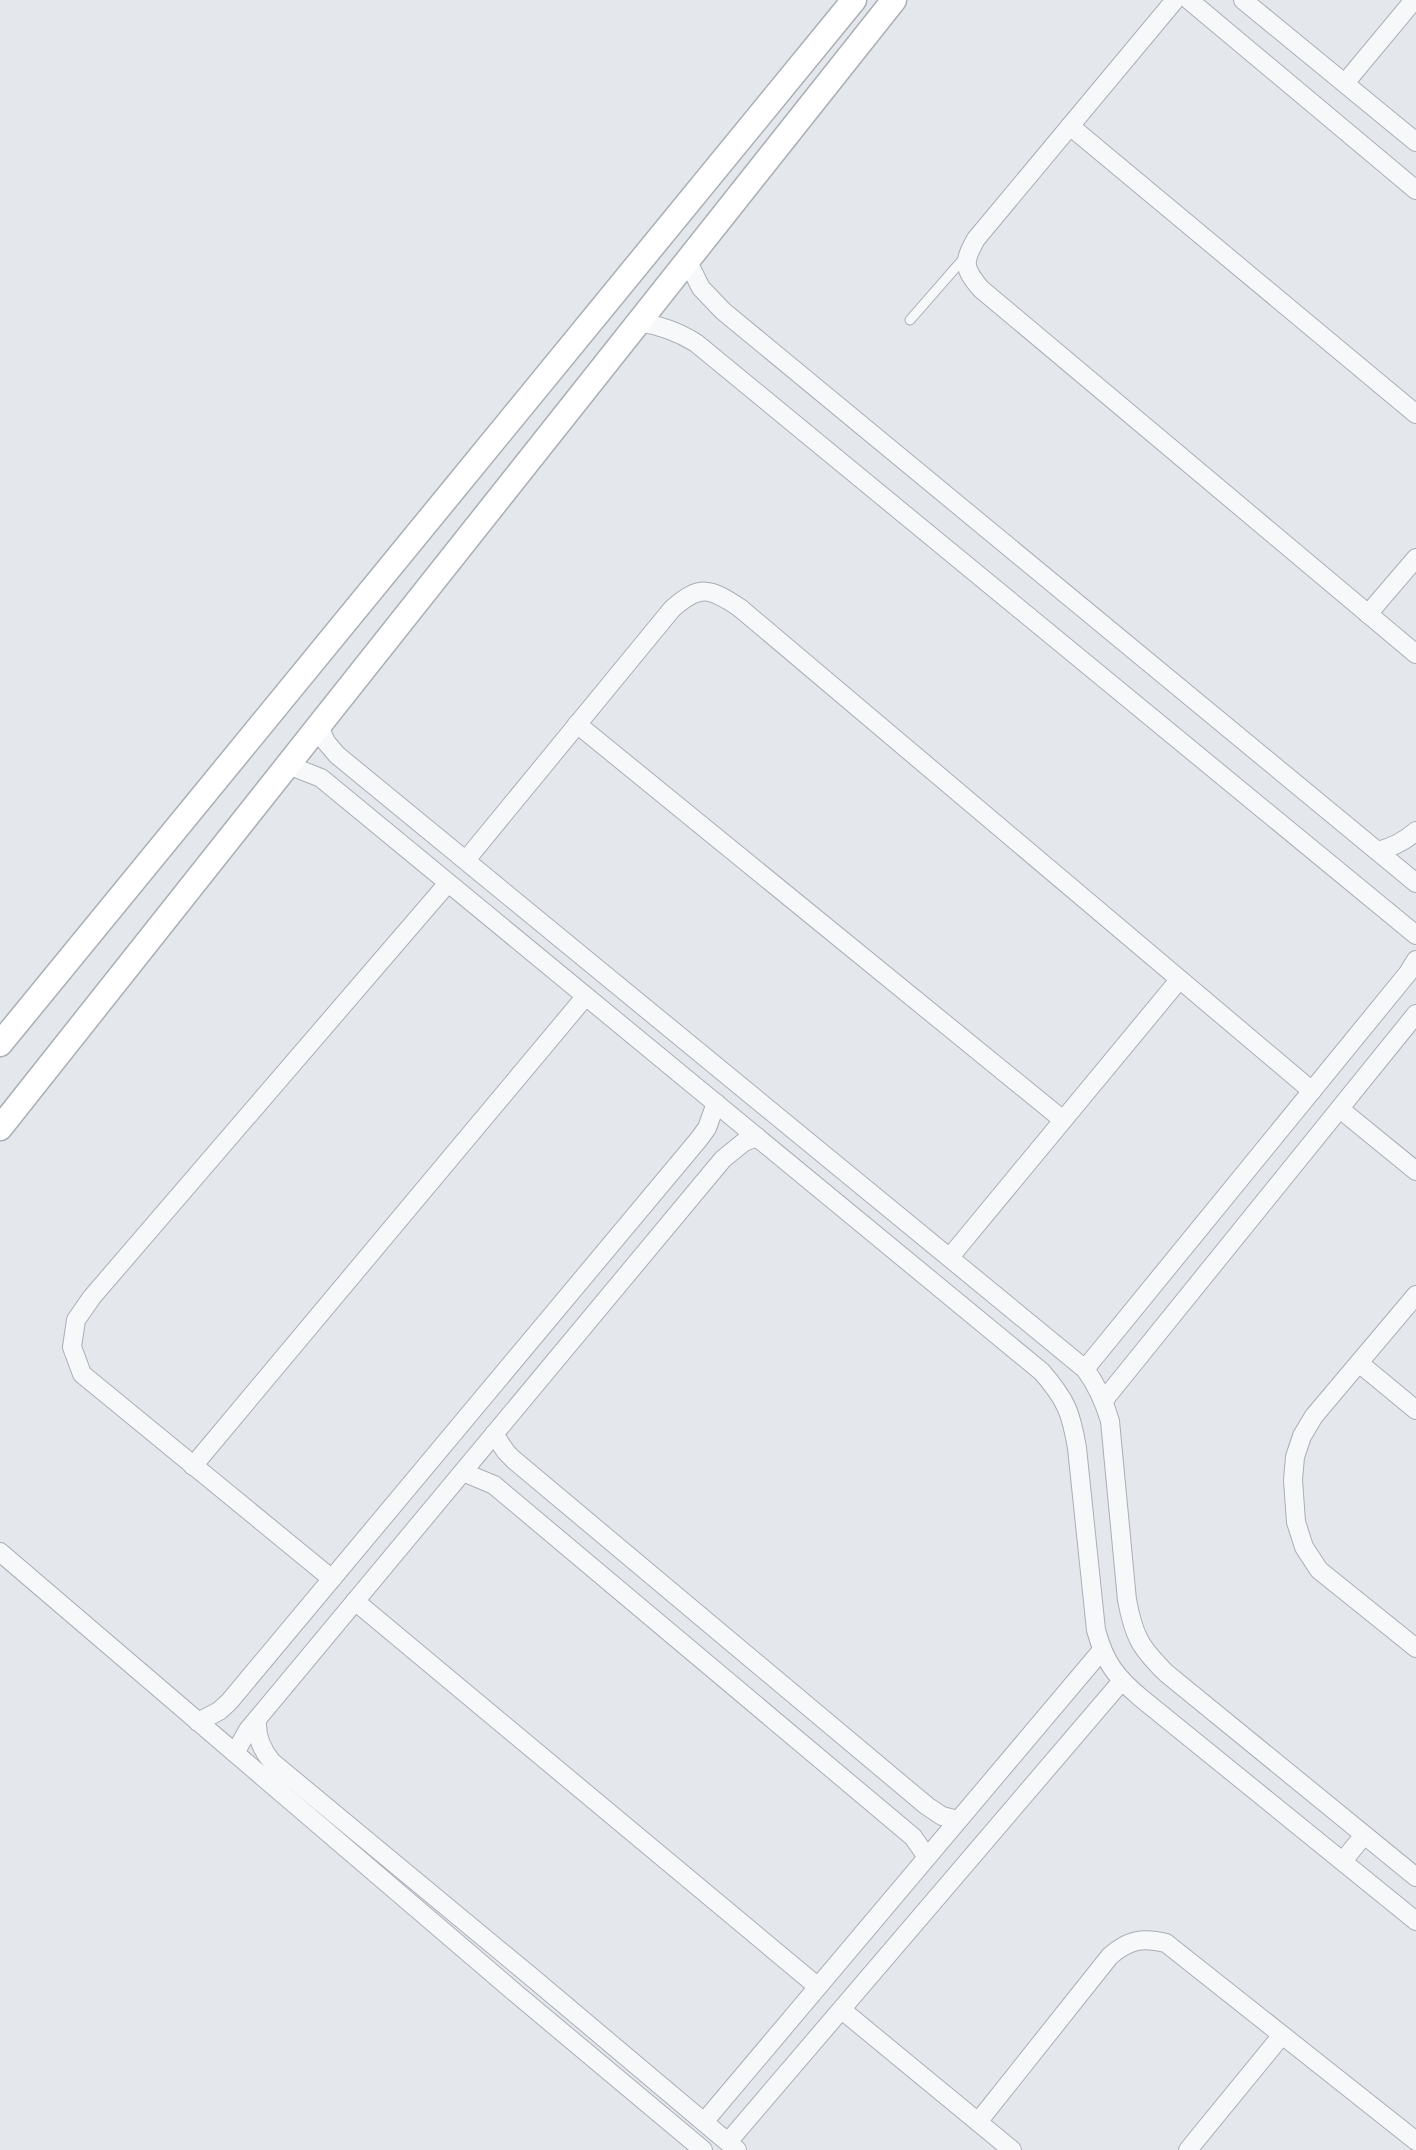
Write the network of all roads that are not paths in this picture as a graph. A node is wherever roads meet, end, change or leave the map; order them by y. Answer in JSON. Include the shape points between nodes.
{"nodes":[{"id":1,"x":854,"y":0,"type":"edge"},
{"id":2,"x":894,"y":0,"type":"edge"},
{"id":3,"x":1175,"y":0,"type":"edge"},
{"id":4,"x":1189,"y":0,"type":"edge"},
{"id":5,"x":1242,"y":0,"type":"edge"},
{"id":6,"x":1414,"y":0,"type":"edge"},
{"id":7,"x":1345,"y":83,"type":"junction"},
{"id":8,"x":1070,"y":126,"type":"junction"},
{"id":9,"x":1416,"y":142,"type":"edge"},
{"id":10,"x":1416,"y":190,"type":"edge"},
{"id":11,"x":967,"y":256,"type":"junction"},
{"id":12,"x":687,"y":260,"type":"junction"},
{"id":13,"x":910,"y":320,"type":"dead end"},
{"id":14,"x":637,"y":322,"type":"junction"},
{"id":15,"x":1416,"y":414,"type":"edge"},
{"id":16,"x":1416,"y":558,"type":"edge"},
{"id":17,"x":1368,"y":614,"type":"junction"},
{"id":18,"x":1416,"y":654,"type":"edge"},
{"id":19,"x":577,"y":724,"type":"junction"},
{"id":20,"x":319,"y":726,"type":"junction"},
{"id":21,"x":288,"y":765,"type":"junction"},
{"id":22,"x":1416,"y":831,"type":"edge"},
{"id":23,"x":1378,"y":851,"type":"junction"},
{"id":24,"x":466,"y":860,"type":"junction"},
{"id":25,"x":448,"y":883,"type":"junction"},
{"id":26,"x":1416,"y":883,"type":"edge"},
{"id":27,"x":1416,"y":935,"type":"edge"},
{"id":28,"x":1416,"y":960,"type":"edge"},
{"id":29,"x":1179,"y":979,"type":"junction"},
{"id":30,"x":585,"y":996,"type":"junction"},
{"id":31,"x":1416,"y":1014,"type":"edge"},
{"id":32,"x":0,"y":1044,"type":"edge"},
{"id":33,"x":1312,"y":1091,"type":"junction"},
{"id":34,"x":716,"y":1103,"type":"junction"},
{"id":35,"x":1340,"y":1109,"type":"junction"},
{"id":36,"x":1063,"y":1120,"type":"junction"},
{"id":37,"x":0,"y":1128,"type":"edge"},
{"id":38,"x":757,"y":1138,"type":"junction"},
{"id":39,"x":1416,"y":1171,"type":"edge"},
{"id":40,"x":950,"y":1257,"type":"junction"},
{"id":41,"x":1416,"y":1296,"type":"edge"},
{"id":42,"x":1359,"y":1363,"type":"junction"},
{"id":43,"x":1085,"y":1369,"type":"junction"},
{"id":44,"x":1104,"y":1400,"type":"junction"},
{"id":45,"x":1416,"y":1410,"type":"edge"},
{"id":46,"x":494,"y":1434,"type":"junction"},
{"id":47,"x":193,"y":1466,"type":"junction"},
{"id":48,"x":463,"y":1472,"type":"junction"},
{"id":49,"x":0,"y":1552,"type":"edge"},
{"id":50,"x":332,"y":1578,"type":"junction"},
{"id":51,"x":355,"y":1601,"type":"junction"},
{"id":52,"x":1416,"y":1648,"type":"edge"},
{"id":53,"x":1102,"y":1650,"type":"junction"},
{"id":54,"x":1121,"y":1682,"type":"junction"},
{"id":55,"x":257,"y":1720,"type":"junction"},
{"id":56,"x":198,"y":1722,"type":"junction"},
{"id":57,"x":235,"y":1754,"type":"junction"},
{"id":58,"x":927,"y":1806,"type":"junction"},
{"id":59,"x":958,"y":1820,"type":"junction"},
{"id":60,"x":907,"y":1831,"type":"junction"},
{"id":61,"x":1364,"y":1835,"type":"junction"},
{"id":62,"x":927,"y":1857,"type":"junction"},
{"id":63,"x":1343,"y":1861,"type":"junction"},
{"id":64,"x":1416,"y":1877,"type":"edge"},
{"id":65,"x":1416,"y":1921,"type":"edge"},
{"id":66,"x":534,"y":1979,"type":"junction"},
{"id":67,"x":817,"y":1986,"type":"junction"},
{"id":68,"x":520,"y":1996,"type":"junction"},
{"id":69,"x":842,"y":2010,"type":"junction"},
{"id":70,"x":1282,"y":2035,"type":"junction"},
{"id":71,"x":704,"y":2122,"type":"junction"},
{"id":72,"x":978,"y":2122,"type":"junction"},
{"id":73,"x":1416,"y":2141,"type":"edge"},
{"id":74,"x":732,"y":2146,"type":"edge"},
{"id":75,"x":703,"y":2150,"type":"edge"},
{"id":76,"x":1012,"y":2150,"type":"edge"},
{"id":77,"x":1188,"y":2150,"type":"edge"}],
"edges":[{"from":1,"to":32,"type":"street"},
{"from":2,"to":12,"type":"street"},
{"from":3,"to":8,"type":"street"},
{"from":4,"to":10,"type":"street"},
{"from":5,"to":7,"type":"street"},
{"from":6,"to":7,"type":"street"},
{"from":7,"to":9,"type":"street"},
{"from":8,"to":11,"type":"street","via":[[976,239]]},
{"from":8,"to":15,"type":"street"},
{"from":11,"to":13,"type":"lane"},
{"from":11,"to":17,"type":"street","via":[[968,274],[981,289]]},
{"from":12,"to":14,"type":"street"},
{"from":12,"to":23,"type":"street","via":[[701,288],[723,311]]},
{"from":14,"to":20,"type":"street"},
{"from":14,"to":27,"type":"street","via":[[658,325],[696,342]]},
{"from":16,"to":17,"type":"street"},
{"from":17,"to":18,"type":"street"},
{"from":19,"to":24,"type":"street"},
{"from":19,"to":29,"type":"street","via":[[672,609],[702,591],[721,595]]},
{"from":19,"to":36,"type":"street"},
{"from":20,"to":21,"type":"street"},
{"from":20,"to":24,"type":"street","via":[[337,755]]},
{"from":21,"to":25,"type":"street","via":[[321,778]]},
{"from":21,"to":37,"type":"street"},
{"from":22,"to":23,"type":"street"},
{"from":23,"to":26,"type":"street"},
{"from":24,"to":40,"type":"street"},
{"from":25,"to":30,"type":"street"},
{"from":25,"to":47,"type":"street","via":[[76,1320],[72,1347],[82,1374]]},
{"from":28,"to":33,"type":"street"},
{"from":29,"to":33,"type":"street"},
{"from":29,"to":36,"type":"street"},
{"from":30,"to":34,"type":"street"},
{"from":30,"to":47,"type":"street"},
{"from":31,"to":35,"type":"street"},
{"from":33,"to":43,"type":"street"},
{"from":34,"to":38,"type":"street"},
{"from":34,"to":50,"type":"street","via":[[699,1139]]},
{"from":35,"to":39,"type":"street"},
{"from":35,"to":44,"type":"street"},
{"from":36,"to":40,"type":"street"},
{"from":38,"to":46,"type":"street","via":[[723,1159]]},
{"from":38,"to":53,"type":"street","via":[[1042,1372],[1060,1394],[1072,1420],[1077,1448]]},
{"from":40,"to":43,"type":"street"},
{"from":41,"to":42,"type":"street"},
{"from":42,"to":45,"type":"street"},
{"from":42,"to":52,"type":"street","via":[[1302,1436],[1293,1480],[1296,1522],[1304,1548],[1319,1570]]},
{"from":43,"to":44,"type":"street"},
{"from":44,"to":61,"type":"street","via":[[1110,1421],[1127,1600],[1133,1628],[1146,1653]]},
{"from":46,"to":48,"type":"street"},
{"from":46,"to":58,"type":"street","via":[[514,1460]]},
{"from":47,"to":50,"type":"street"},
{"from":48,"to":51,"type":"street"},
{"from":48,"to":60,"type":"street","via":[[494,1485]]},
{"from":49,"to":56,"type":"street"},
{"from":50,"to":56,"type":"street","via":[[229,1702]]},
{"from":51,"to":55,"type":"street"},
{"from":51,"to":67,"type":"street"},
{"from":53,"to":54,"type":"street"},
{"from":53,"to":59,"type":"street"},
{"from":54,"to":63,"type":"street"},
{"from":54,"to":69,"type":"street"},
{"from":55,"to":57,"type":"street"},
{"from":55,"to":66,"type":"street","via":[[260,1745],[272,1762]]},
{"from":56,"to":57,"type":"street"},
{"from":57,"to":68,"type":"street"},
{"from":58,"to":59,"type":"street"},
{"from":58,"to":60,"type":"street"},
{"from":59,"to":62,"type":"street"},
{"from":60,"to":62,"type":"street"},
{"from":61,"to":63,"type":"street"},
{"from":61,"to":64,"type":"street"},
{"from":62,"to":67,"type":"street"},
{"from":63,"to":65,"type":"street"},
{"from":66,"to":68,"type":"street"},
{"from":66,"to":71,"type":"street"},
{"from":67,"to":71,"type":"street"},
{"from":68,"to":75,"type":"street"},
{"from":69,"to":72,"type":"street"},
{"from":69,"to":74,"type":"street"},
{"from":70,"to":72,"type":"street","via":[[1166,1943],[1136,1940],[1110,1956]]},
{"from":70,"to":73,"type":"street"},
{"from":70,"to":77,"type":"street"},
{"from":71,"to":74,"type":"street"},
{"from":72,"to":76,"type":"street"}]}
